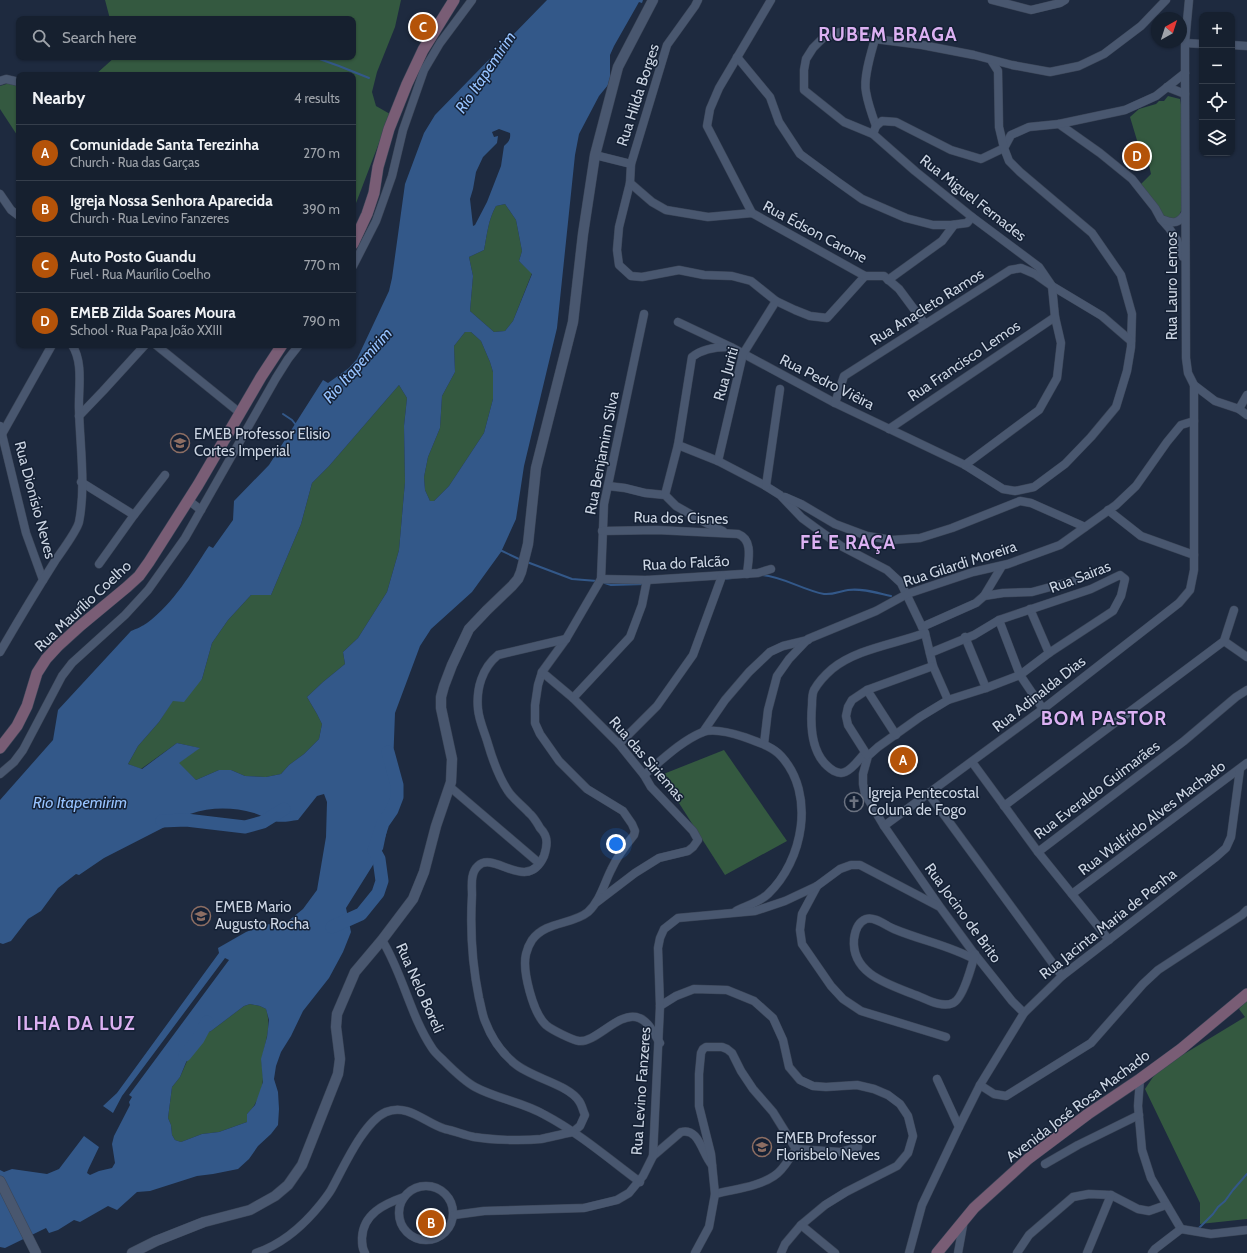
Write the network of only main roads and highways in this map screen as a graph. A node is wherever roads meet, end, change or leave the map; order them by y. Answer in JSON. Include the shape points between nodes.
{"nodes":[{"id":1,"x":451,"y":1,"type":"edge"},
{"id":2,"x":356,"y":238,"type":"edge"},
{"id":3,"x":280,"y":349,"type":"edge"},
{"id":4,"x":0,"y":748,"type":"edge"},
{"id":5,"x":1247,"y":994,"type":"edge"},
{"id":6,"x":937,"y":1253,"type":"edge"}],
"edges":[{"from":1,"to":2,"type":"main road","via":[[423,50],[389,129],[378,167],[374,193]]},
{"from":3,"to":4,"type":"main road","name":"Rua Maurílio Coelho","via":[[149,562],[139,576],[46,659],[37,673],[27,706],[17,726]]},
{"from":5,"to":6,"type":"main road","name":"Avenida José Rosa Machado","via":[[1181,1049],[1028,1159],[974,1208]]}]}
